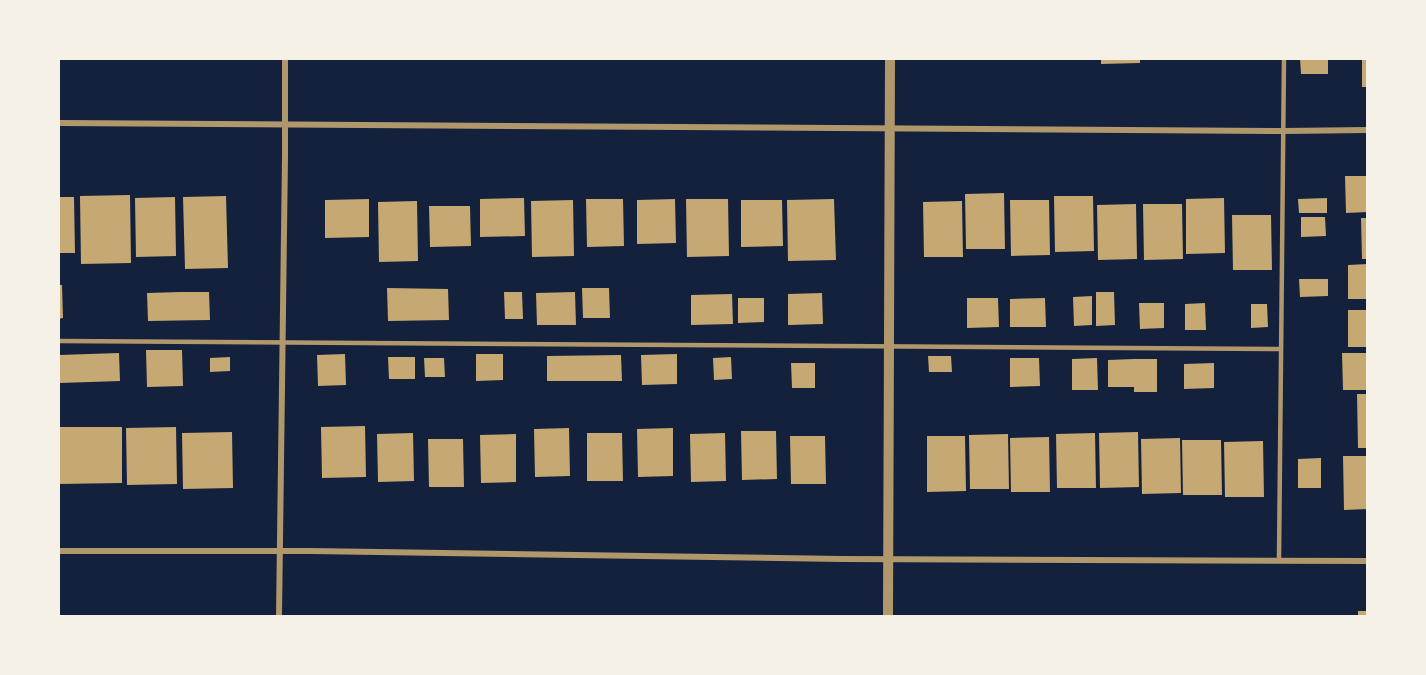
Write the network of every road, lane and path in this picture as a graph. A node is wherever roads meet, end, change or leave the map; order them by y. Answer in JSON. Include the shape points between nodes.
{"nodes":[{"id":1,"x":285,"y":58,"type":"edge"},
{"id":2,"x":890,"y":58,"type":"edge"},
{"id":3,"x":1284,"y":58,"type":"edge"},
{"id":4,"x":58,"y":123,"type":"edge"},
{"id":5,"x":285,"y":124,"type":"junction"},
{"id":6,"x":890,"y":127,"type":"junction"},
{"id":7,"x":1368,"y":130,"type":"edge"},
{"id":8,"x":1283,"y":131,"type":"junction"},
{"id":9,"x":58,"y":341,"type":"edge"},
{"id":10,"x":283,"y":342,"type":"junction"},
{"id":11,"x":889,"y":346,"type":"junction"},
{"id":12,"x":1281,"y":349,"type":"junction"},
{"id":13,"x":58,"y":551,"type":"edge"},
{"id":14,"x":281,"y":551,"type":"junction"},
{"id":15,"x":888,"y":559,"type":"junction"},
{"id":16,"x":1279,"y":559,"type":"junction"},
{"id":17,"x":1368,"y":561,"type":"edge"},
{"id":18,"x":279,"y":616,"type":"edge"},
{"id":19,"x":888,"y":616,"type":"edge"}],
"edges":[{"from":1,"to":5,"type":"street"},
{"from":2,"to":6,"type":"street"},
{"from":3,"to":8,"type":"lane"},
{"from":4,"to":5,"type":"street"},
{"from":5,"to":6,"type":"street"},
{"from":5,"to":10,"type":"street"},
{"from":6,"to":8,"type":"street"},
{"from":6,"to":11,"type":"street"},
{"from":7,"to":8,"type":"street"},
{"from":8,"to":12,"type":"lane"},
{"from":9,"to":10,"type":"lane"},
{"from":10,"to":11,"type":"lane"},
{"from":10,"to":14,"type":"street"},
{"from":11,"to":12,"type":"lane"},
{"from":11,"to":15,"type":"street"},
{"from":12,"to":16,"type":"lane"},
{"from":13,"to":14,"type":"street"},
{"from":14,"to":15,"type":"street"},
{"from":14,"to":18,"type":"street"},
{"from":15,"to":16,"type":"street"},
{"from":15,"to":19,"type":"street"},
{"from":16,"to":17,"type":"street"}]}
